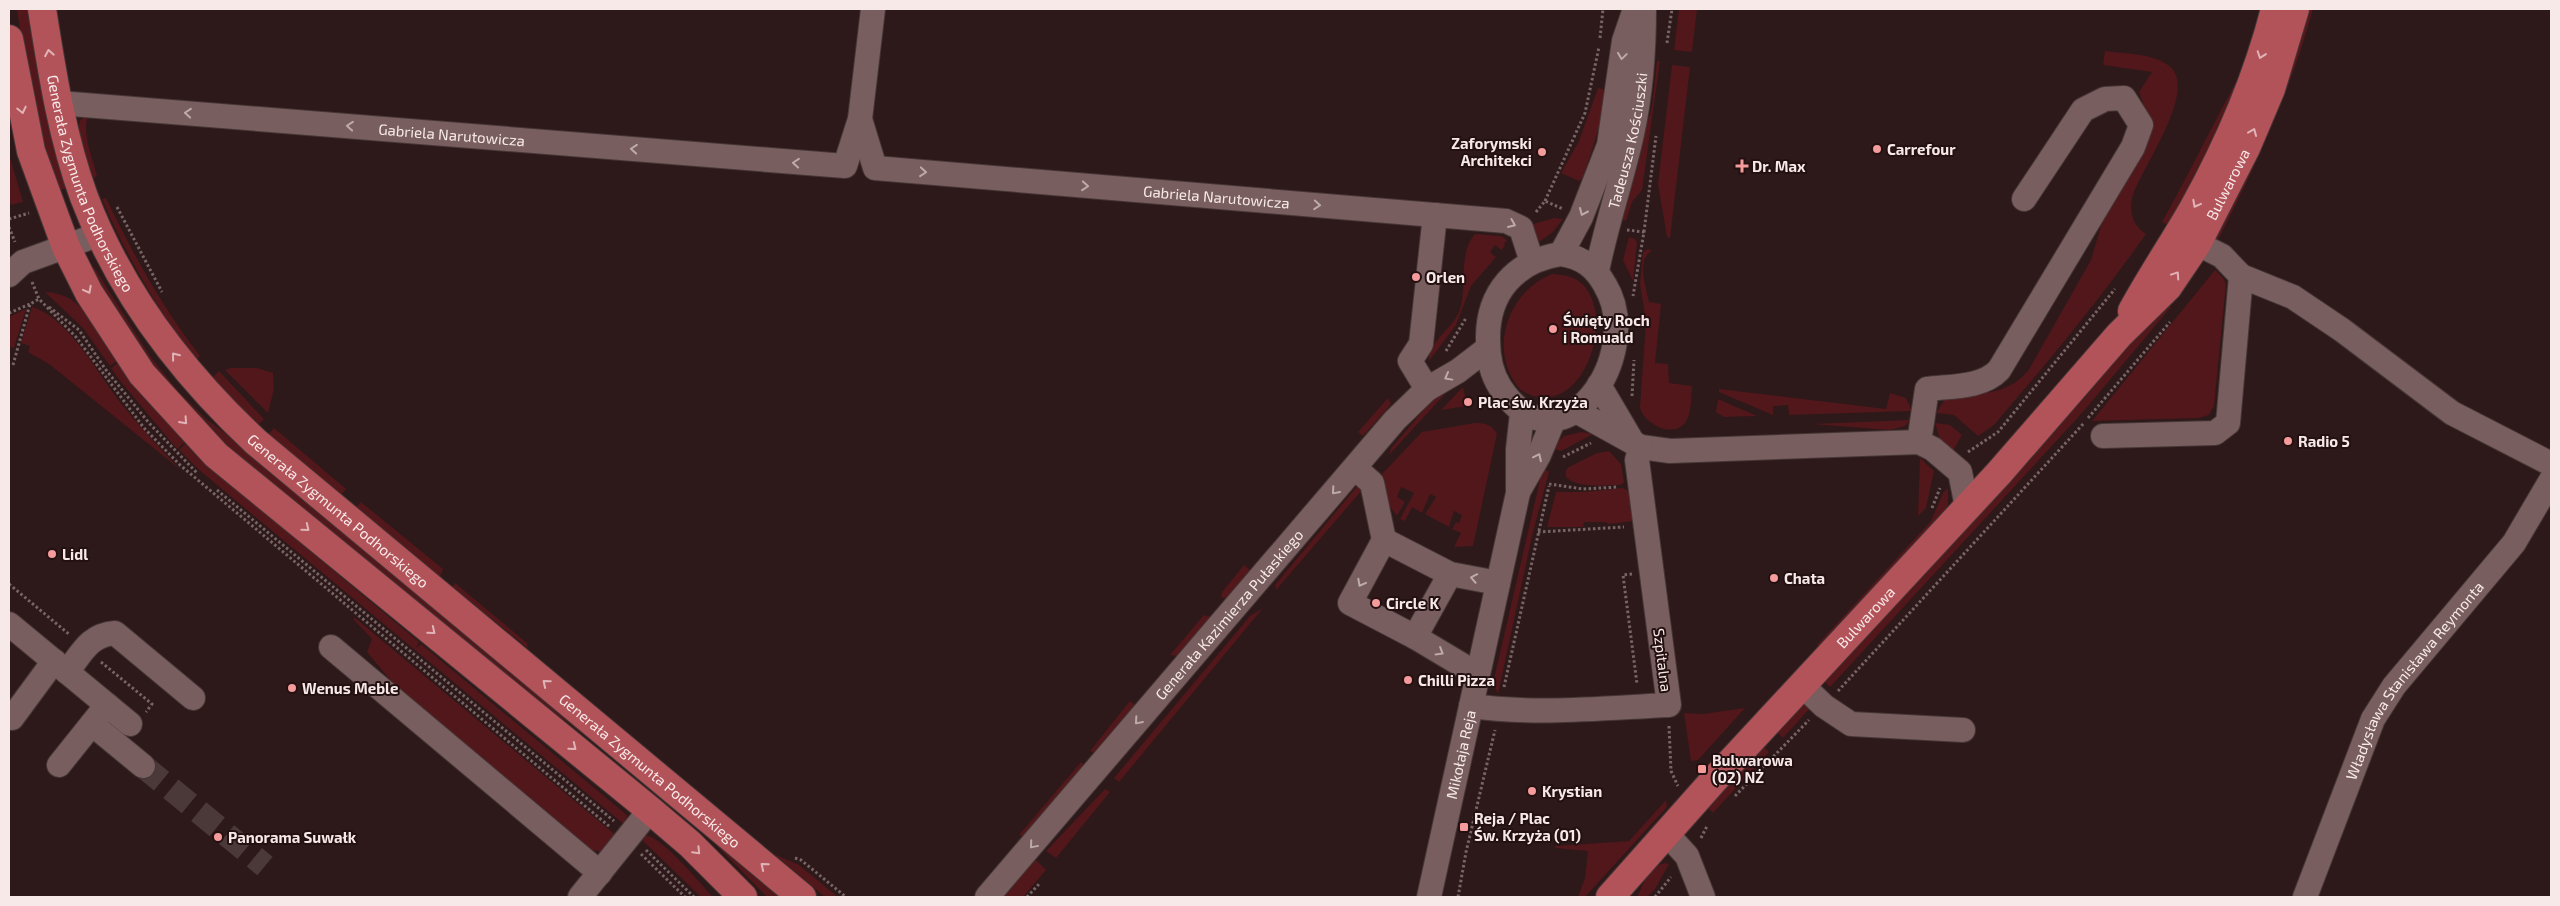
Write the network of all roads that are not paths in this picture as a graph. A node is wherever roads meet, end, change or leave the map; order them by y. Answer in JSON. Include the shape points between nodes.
{"nodes":[{"id":1,"x":42,"y":9,"type":"edge"},
{"id":2,"x":873,"y":9,"type":"edge"},
{"id":3,"x":1635,"y":9,"type":"edge"},
{"id":4,"x":1644,"y":9,"type":"edge"},
{"id":5,"x":2275,"y":9,"type":"edge"},
{"id":6,"x":2295,"y":9,"type":"edge"},
{"id":7,"x":9,"y":43,"type":"edge"},
{"id":8,"x":59,"y":103,"type":"junction"},
{"id":9,"x":860,"y":119,"type":"junction"},
{"id":10,"x":2024,"y":199,"type":"dead end"},
{"id":11,"x":1435,"y":215,"type":"junction"},
{"id":12,"x":100,"y":234,"type":"junction"},
{"id":13,"x":2188,"y":239,"type":"junction"},
{"id":14,"x":66,"y":247,"type":"junction"},
{"id":15,"x":1561,"y":254,"type":"junction"},
{"id":16,"x":1532,"y":262,"type":"junction"},
{"id":17,"x":1597,"y":271,"type":"junction"},
{"id":18,"x":9,"y":274,"type":"edge"},
{"id":19,"x":2241,"y":276,"type":"junction"},
{"id":20,"x":9,"y":284,"type":"edge"},
{"id":21,"x":1488,"y":348,"type":"junction"},
{"id":22,"x":1599,"y":385,"type":"junction"},
{"id":23,"x":1427,"y":389,"type":"junction"},
{"id":24,"x":1576,"y":411,"type":"junction"},
{"id":25,"x":1522,"y":413,"type":"junction"},
{"id":26,"x":1554,"y":419,"type":"junction"},
{"id":27,"x":1614,"y":423,"type":"junction"},
{"id":28,"x":2103,"y":436,"type":"dead end"},
{"id":29,"x":1919,"y":442,"type":"junction"},
{"id":30,"x":1637,"y":444,"type":"junction"},
{"id":31,"x":2551,"y":464,"type":"edge"},
{"id":32,"x":1355,"y":468,"type":"junction"},
{"id":33,"x":1960,"y":472,"type":"junction"},
{"id":34,"x":1999,"y":473,"type":"junction"},
{"id":35,"x":2551,"y":480,"type":"edge"},
{"id":36,"x":1518,"y":493,"type":"junction"},
{"id":37,"x":1967,"y":507,"type":"junction"},
{"id":38,"x":1384,"y":540,"type":"junction"},
{"id":39,"x":1450,"y":574,"type":"junction"},
{"id":40,"x":1498,"y":583,"type":"junction"},
{"id":41,"x":9,"y":624,"type":"edge"},
{"id":42,"x":1416,"y":638,"type":"junction"},
{"id":43,"x":331,"y":647,"type":"dead end"},
{"id":44,"x":61,"y":667,"type":"junction"},
{"id":45,"x":1477,"y":674,"type":"junction"},
{"id":46,"x":1802,"y":685,"type":"junction"},
{"id":47,"x":193,"y":698,"type":"dead end"},
{"id":48,"x":107,"y":705,"type":"junction"},
{"id":49,"x":1471,"y":706,"type":"junction"},
{"id":50,"x":12,"y":718,"type":"dead end"},
{"id":51,"x":92,"y":724,"type":"junction"},
{"id":52,"x":130,"y":724,"type":"dead end"},
{"id":53,"x":1963,"y":730,"type":"dead end"},
{"id":54,"x":59,"y":765,"type":"dead end"},
{"id":55,"x":143,"y":766,"type":"tunnel mouth"},
{"id":56,"x":650,"y":810,"type":"junction"},
{"id":57,"x":1667,"y":834,"type":"junction"},
{"id":58,"x":600,"y":873,"type":"junction"},
{"id":59,"x":739,"y":896,"type":"edge"},
{"id":60,"x":580,"y":897,"type":"edge"},
{"id":61,"x":802,"y":897,"type":"edge"},
{"id":62,"x":987,"y":897,"type":"edge"},
{"id":63,"x":1429,"y":897,"type":"edge"},
{"id":64,"x":1610,"y":897,"type":"edge"},
{"id":65,"x":1703,"y":897,"type":"edge"},
{"id":66,"x":2305,"y":897,"type":"edge"}],
"edges":[{"from":8,"to":1,"type":"main road","name":"Generała Zygmunta Podhorskiego","one_way":true},
{"from":2,"to":9,"type":"street"},
{"from":3,"to":15,"type":"street","name":"Tadeusza Kościuszki","one_way":true,"via":[[1624,42],[1609,144],[1581,217]]},
{"from":4,"to":17,"type":"street","name":"Tadeusza Kościuszki","via":[[1644,52],[1632,132]]},
{"from":5,"to":13,"type":"main road","name":"Bulwarowa","one_way":true,"via":[[2242,108],[2212,174]]},
{"from":13,"to":6,"type":"main road","name":"Bulwarowa","one_way":true,"via":[[2246,148],[2271,89]]},
{"from":7,"to":14,"type":"main road","name":"Generała Zygmunta Podhorskiego","one_way":true,"via":[[31,152]]},
{"from":9,"to":8,"type":"street","name":"Gabriela Narutowicza","one_way":true,"via":[[845,166]]},
{"from":8,"to":12,"type":"main road","name":"Generała Zygmunta Podhorskiego","via":[[84,196]]},
{"from":9,"to":11,"type":"street","name":"Gabriela Narutowicza","one_way":true,"via":[[875,168]]},
{"from":10,"to":29,"type":"street","via":[[2083,110],[2105,99],[2124,98],[2141,126],[2133,147],[1999,370],[1980,382],[1927,389]]},
{"from":11,"to":16,"type":"street","name":"Gabriela Narutowicza","one_way":true,"via":[[1506,221],[1521,228]]},
{"from":11,"to":23,"type":"street","via":[[1421,344],[1410,361]]},
{"from":12,"to":14,"type":"street"},
{"from":61,"to":12,"type":"main road","name":"Generała Zygmunta Podhorskiego","one_way":true,"via":[[256,442],[173,354],[142,311]]},
{"from":13,"to":19,"type":"street","via":[[2222,256]]},
{"from":13,"to":34,"type":"main road","name":"Bulwarowa","via":[[2151,275],[2119,335]]},
{"from":14,"to":18,"type":"street","via":[[23,262]]},
{"from":14,"to":20,"type":"street","via":[[30,276]]},
{"from":14,"to":56,"type":"main road","name":"Generała Zygmunta Podhorskiego","one_way":true,"via":[[89,293],[142,374],[216,455]]},
{"from":15,"to":16,"type":"street"},
{"from":15,"to":17,"type":"street","via":[[1574,256]]},
{"from":16,"to":21,"type":"street","via":[[1511,277],[1495,297],[1487,322]]},
{"from":17,"to":22,"type":"street","via":[[1609,292],[1616,323],[1611,363]]},
{"from":19,"to":28,"type":"street","via":[[2228,423],[2215,433]]},
{"from":19,"to":31,"type":"street","via":[[2293,297],[2452,413]]},
{"from":21,"to":23,"type":"street","name":"Generała Kazimierza Pułaskiego","one_way":true},
{"from":21,"to":25,"type":"street","via":[[1498,384]]},
{"from":22,"to":24,"type":"street"},
{"from":22,"to":27,"type":"street"},
{"from":23,"to":32,"type":"street","name":"Generała Kazimierza Pułaskiego","via":[[1395,420]]},
{"from":24,"to":26,"type":"street"},
{"from":24,"to":27,"type":"street"},
{"from":25,"to":26,"type":"street","via":[[1543,420]]},
{"from":25,"to":36,"type":"street"},
{"from":36,"to":26,"type":"street","one_way":true,"via":[[1539,456]]},
{"from":27,"to":30,"type":"street"},
{"from":29,"to":30,"type":"street","via":[[1670,450]]},
{"from":29,"to":33,"type":"street","via":[[1933,448]]},
{"from":30,"to":49,"type":"street","name":"Szpitalna","via":[[1669,706],[1499,710]]},
{"from":32,"to":38,"type":"street","via":[[1372,483]]},
{"from":32,"to":62,"type":"street","name":"Generała Kazimierza Pułaskiego","one_way":true},
{"from":33,"to":34,"type":"street"},
{"from":33,"to":37,"type":"street"},
{"from":34,"to":37,"type":"main road","name":"Bulwarowa"},
{"from":35,"to":66,"type":"street","name":"Władysława Stanisława Reymonta","via":[[2514,542],[2394,686],[2373,719]]},
{"from":36,"to":40,"type":"street","name":"Mikołaja Reja"},
{"from":37,"to":46,"type":"main road","name":"Bulwarowa"},
{"from":38,"to":39,"type":"street"},
{"from":38,"to":42,"type":"street","one_way":true,"via":[[1350,603]]},
{"from":40,"to":39,"type":"street","one_way":true},
{"from":39,"to":42,"type":"street"},
{"from":40,"to":45,"type":"street","name":"Mikołaja Reja"},
{"from":41,"to":44,"type":"street"},
{"from":42,"to":45,"type":"street","one_way":true},
{"from":43,"to":58,"type":"street"},
{"from":44,"to":47,"type":"street","via":[[100,634],[115,633]]},
{"from":44,"to":48,"type":"street"},
{"from":44,"to":50,"type":"street"},
{"from":45,"to":49,"type":"street","name":"Mikołaja Reja"},
{"from":46,"to":53,"type":"street","via":[[1824,706],[1851,724]]},
{"from":46,"to":57,"type":"main road","name":"Bulwarowa"},
{"from":48,"to":51,"type":"street"},
{"from":48,"to":52,"type":"street"},
{"from":49,"to":63,"type":"street","name":"Mikołaja Reja"},
{"from":51,"to":54,"type":"street"},
{"from":51,"to":55,"type":"street"},
{"from":56,"to":58,"type":"street"},
{"from":56,"to":59,"type":"main road","name":"Generała Zygmunta Podhorskiego","one_way":true,"via":[[690,844]]},
{"from":57,"to":64,"type":"main road","name":"Bulwarowa"},
{"from":57,"to":65,"type":"street","via":[[1687,856]]},
{"from":58,"to":60,"type":"street"}]}
